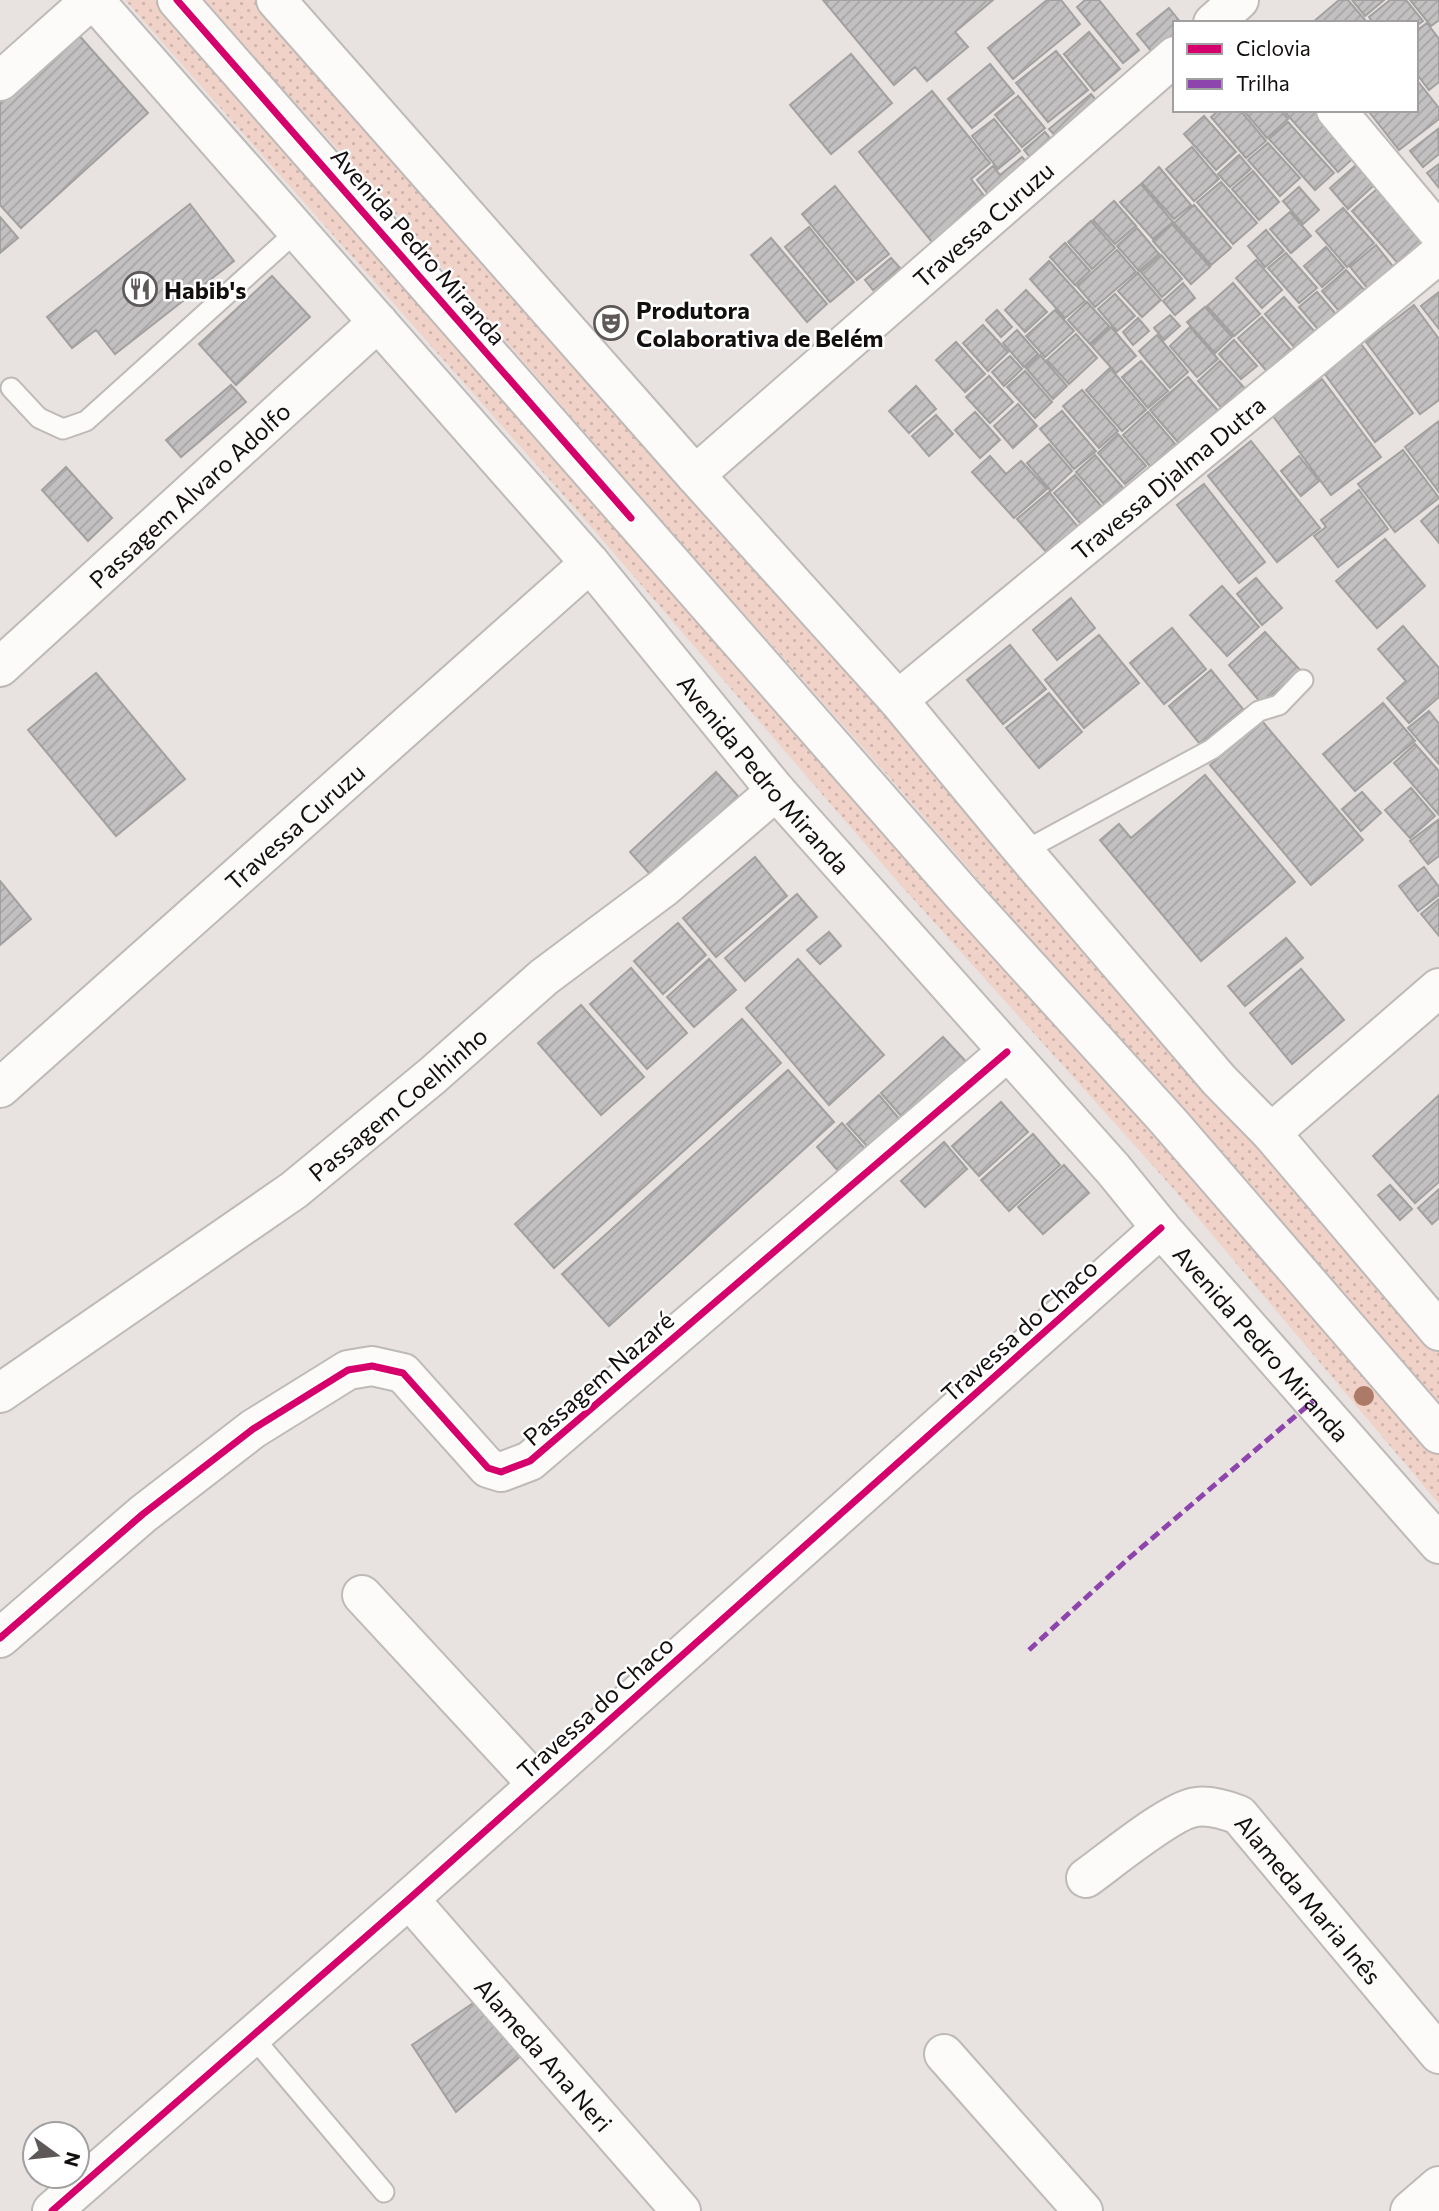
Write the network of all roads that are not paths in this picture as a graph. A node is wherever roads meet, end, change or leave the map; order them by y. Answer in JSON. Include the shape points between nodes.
{"nodes":[{"id":1,"x":92,"y":0,"type":"edge"},
{"id":2,"x":177,"y":0,"type":"edge"},
{"id":3,"x":292,"y":5,"type":"edge"},
{"id":4,"x":1173,"y":58,"type":"edge"},
{"id":5,"x":0,"y":81,"type":"edge"},
{"id":6,"x":1338,"y":112,"type":"edge"},
{"id":7,"x":297,"y":231,"type":"junction"},
{"id":8,"x":1439,"y":233,"type":"edge"},
{"id":9,"x":1439,"y":254,"type":"edge"},
{"id":10,"x":378,"y":322,"type":"junction"},
{"id":11,"x":11,"y":388,"type":"dead end"},
{"id":12,"x":695,"y":475,"type":"junction"},
{"id":13,"x":590,"y":563,"type":"junction"},
{"id":14,"x":0,"y":667,"type":"edge"},
{"id":15,"x":1303,"y":680,"type":"dead end"},
{"id":16,"x":898,"y":700,"type":"junction"},
{"id":17,"x":776,"y":791,"type":"junction"},
{"id":18,"x":1024,"y":851,"type":"junction"},
{"id":19,"x":1439,"y":988,"type":"edge"},
{"id":20,"x":1007,"y":1052,"type":"junction"},
{"id":21,"x":0,"y":1088,"type":"edge"},
{"id":22,"x":1271,"y":1133,"type":"junction"},
{"id":23,"x":1161,"y":1228,"type":"junction"},
{"id":24,"x":1439,"y":1331,"type":"edge"},
{"id":25,"x":0,"y":1393,"type":"edge"},
{"id":26,"x":1439,"y":1434,"type":"edge"},
{"id":27,"x":1439,"y":1544,"type":"edge"},
{"id":28,"x":362,"y":1595,"type":"dead end"},
{"id":29,"x":0,"y":1638,"type":"edge"},
{"id":30,"x":537,"y":1784,"type":"junction"},
{"id":31,"x":1086,"y":1878,"type":"dead end"},
{"id":32,"x":409,"y":1899,"type":"junction"},
{"id":33,"x":252,"y":2036,"type":"junction"},
{"id":34,"x":944,"y":2054,"type":"dead end"},
{"id":35,"x":1439,"y":2054,"type":"edge"},
{"id":36,"x":1439,"y":2186,"type":"edge"},
{"id":37,"x":384,"y":2192,"type":"dead end"},
{"id":38,"x":52,"y":2211,"type":"edge"},
{"id":39,"x":681,"y":2211,"type":"edge"},
{"id":40,"x":1083,"y":2211,"type":"edge"},
{"id":41,"x":1410,"y":2211,"type":"edge"}],
"edges":[{"from":1,"to":5,"type":"street"},
{"from":1,"to":7,"type":"street","name":"Avenida Pedro Miranda"},
{"from":2,"to":26,"type":"street","name":"Avenida Pedro Miranda"},
{"from":3,"to":12,"type":"street"},
{"from":4,"to":12,"type":"street","name":"Travessa Curuzu"},
{"from":6,"to":8,"type":"street"},
{"from":7,"to":10,"type":"street","name":"Avenida Pedro Miranda"},
{"from":7,"to":11,"type":"lane","via":[[86,421],[63,429],[39,418]]},
{"from":9,"to":16,"type":"street","name":"Travessa Djalma Dutra"},
{"from":10,"to":13,"type":"street","name":"Avenida Pedro Miranda"},
{"from":10,"to":14,"type":"street","name":"Passagem Alvaro Adolfo"},
{"from":12,"to":16,"type":"street"},
{"from":13,"to":17,"type":"street","name":"Avenida Pedro Miranda"},
{"from":13,"to":21,"type":"street","name":"Travessa Curuzu"},
{"from":15,"to":18,"type":"lane","via":[[1279,705],[1259,711],[1212,749]]},
{"from":16,"to":18,"type":"street"},
{"from":17,"to":20,"type":"street","name":"Avenida Pedro Miranda"},
{"from":17,"to":25,"type":"street","name":"Passagem Coelhinho","via":[[663,888],[544,977],[294,1190]]},
{"from":18,"to":22,"type":"street","via":[[1219,1080]]},
{"from":19,"to":22,"type":"street"},
{"from":20,"to":23,"type":"street","name":"Avenida Pedro Miranda"},
{"from":20,"to":29,"type":"street","name":"Passagem Nazaré","via":[[530,1461],[501,1472],[488,1468],[404,1373],[372,1366],[348,1370],[253,1429],[144,1514]]},
{"from":22,"to":24,"type":"street"},
{"from":23,"to":27,"type":"street","name":"Avenida Pedro Miranda"},
{"from":23,"to":30,"type":"street","name":"Travessa do Chaco"},
{"from":28,"to":30,"type":"street"},
{"from":30,"to":32,"type":"street","name":"Travessa do Chaco"},
{"from":31,"to":35,"type":"street","name":"Alameda Maria Inês","via":[[1175,1814],[1196,1807],[1239,1815]]},
{"from":32,"to":33,"type":"street","name":"Travessa do Chaco"},
{"from":32,"to":39,"type":"street","name":"Alameda Ana Neri"},
{"from":33,"to":37,"type":"lane"},
{"from":33,"to":38,"type":"street","name":"Travessa do Chaco"},
{"from":34,"to":40,"type":"street"},
{"from":36,"to":41,"type":"street"}]}
